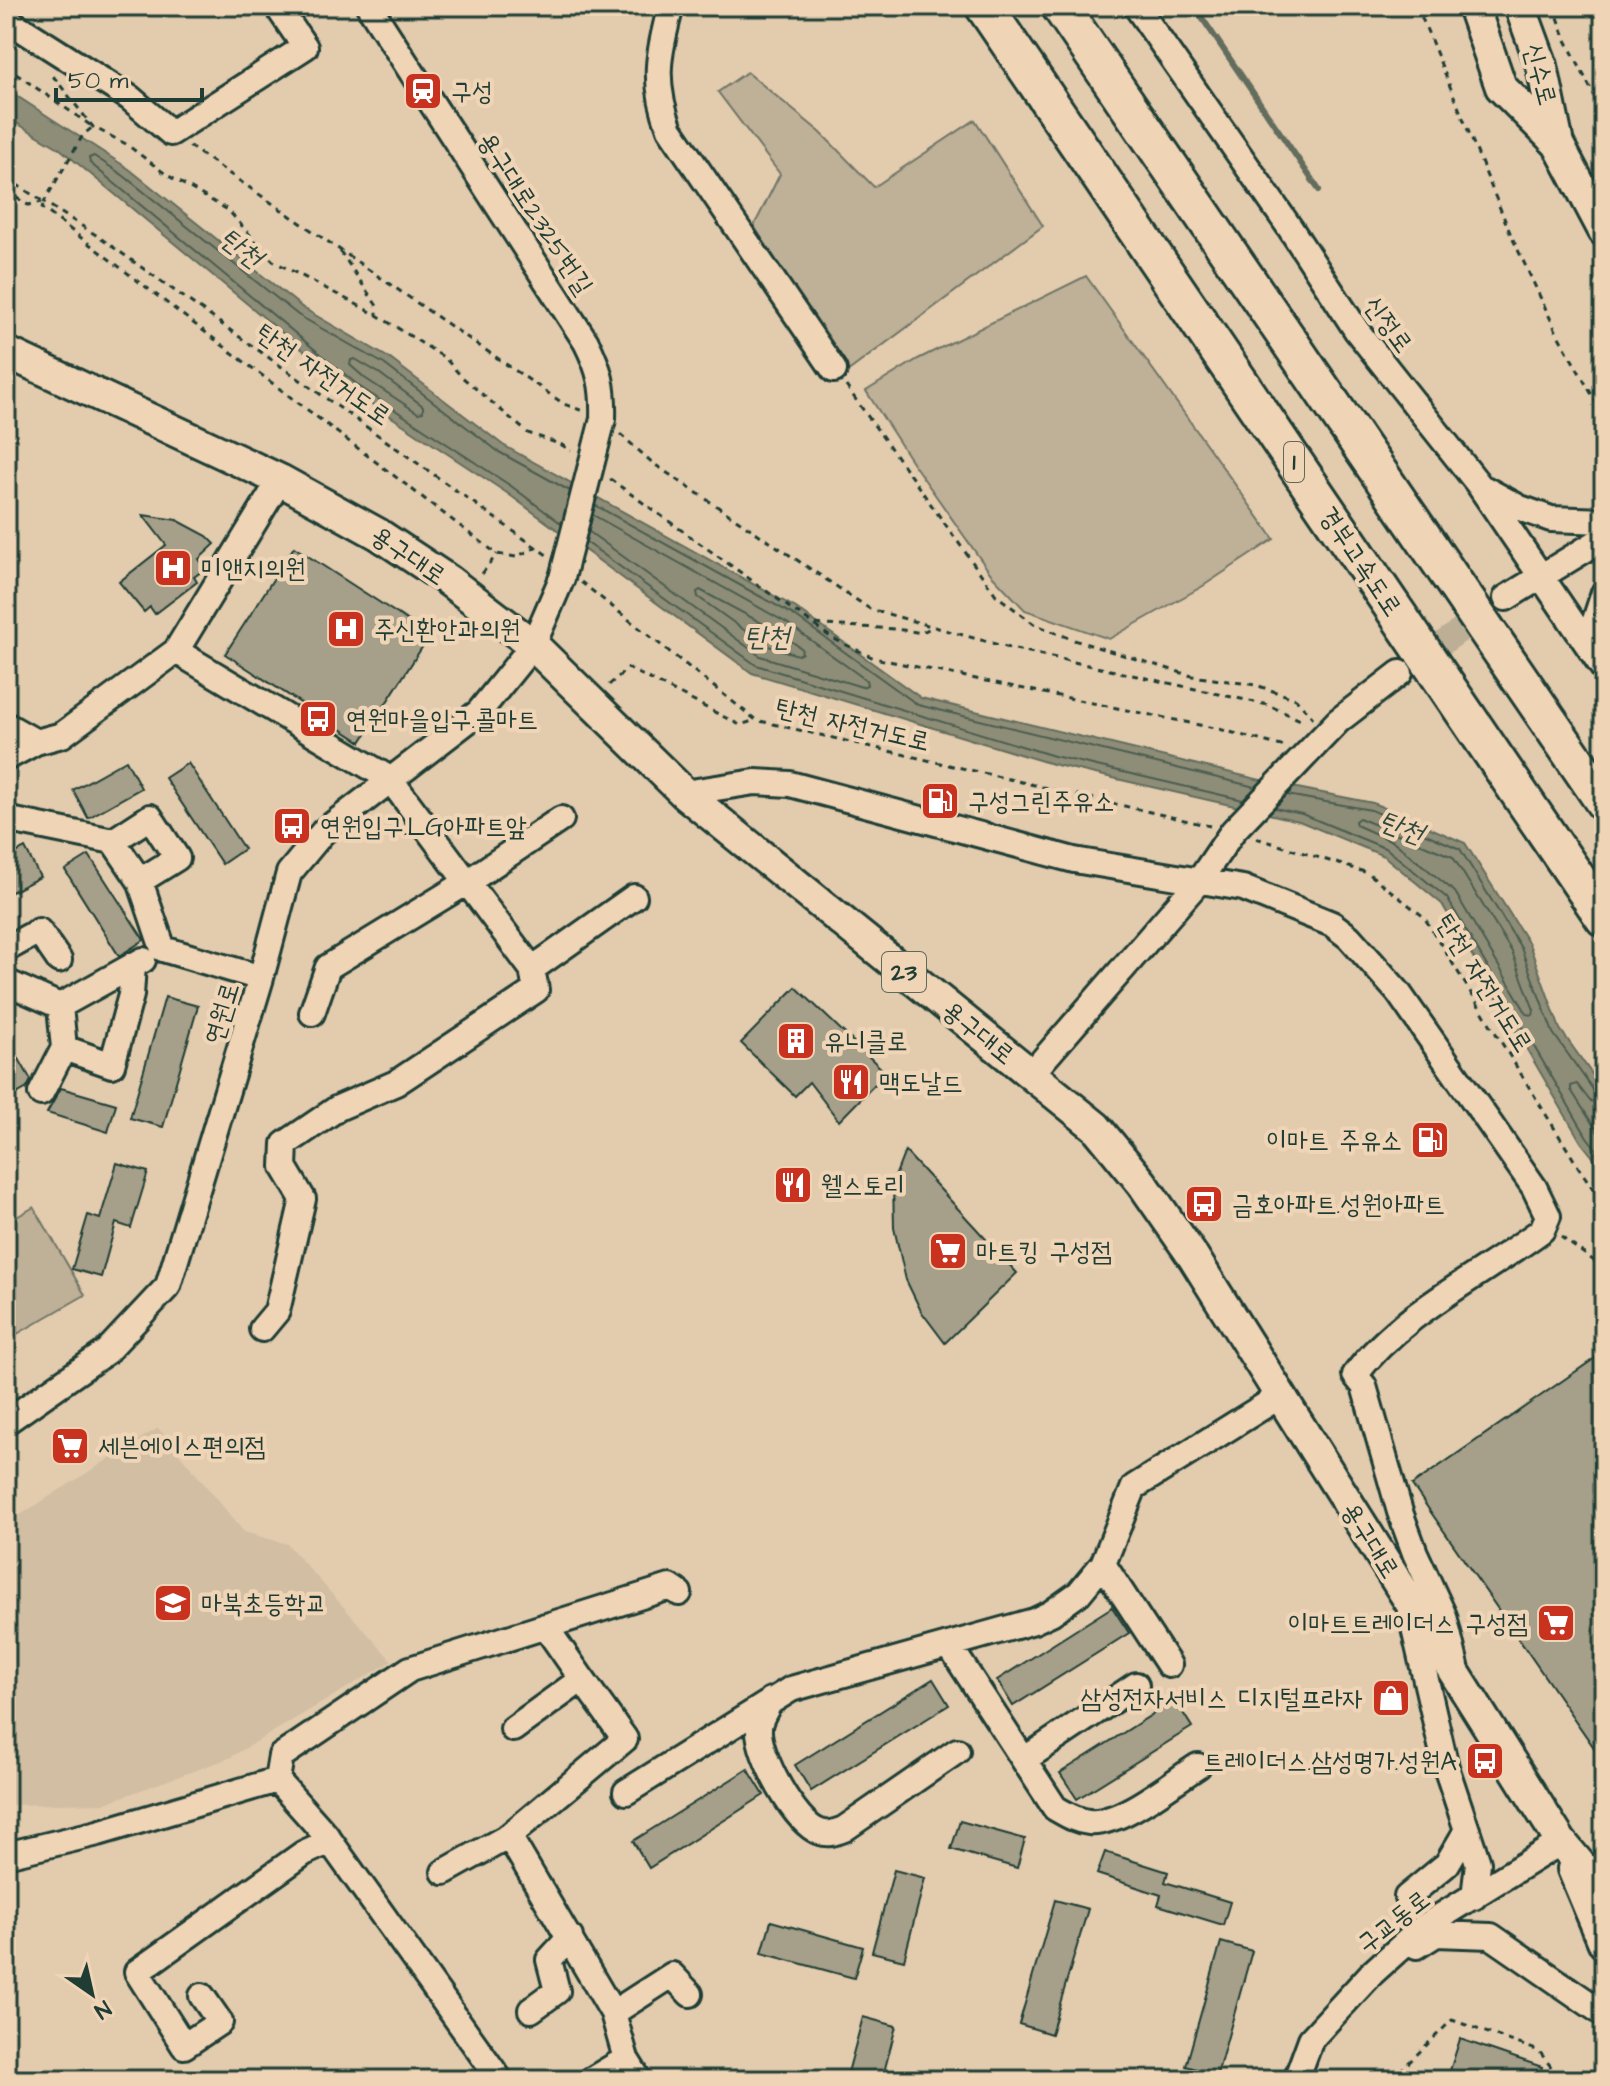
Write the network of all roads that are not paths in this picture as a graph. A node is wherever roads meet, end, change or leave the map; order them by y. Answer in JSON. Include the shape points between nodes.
{"nodes":[{"id":1,"x":277,"y":6,"type":"edge"},
{"id":2,"x":369,"y":6,"type":"edge"},
{"id":3,"x":671,"y":6,"type":"edge"},
{"id":4,"x":984,"y":6,"type":"edge"},
{"id":5,"x":1060,"y":6,"type":"edge"},
{"id":6,"x":1136,"y":6,"type":"edge"},
{"id":7,"x":1473,"y":6,"type":"edge"},
{"id":8,"x":1520,"y":6,"type":"edge"},
{"id":9,"x":6,"y":19,"type":"edge"},
{"id":10,"x":1558,"y":144,"type":"junction"},
{"id":11,"x":1604,"y":231,"type":"edge"},
{"id":12,"x":6,"y":352,"type":"edge"},
{"id":13,"x":834,"y":370,"type":"road end"},
{"id":14,"x":280,"y":480,"type":"junction"},
{"id":15,"x":1479,"y":485,"type":"junction"},
{"id":16,"x":1604,"y":521,"type":"edge"},
{"id":17,"x":1604,"y":538,"type":"edge"},
{"id":18,"x":1542,"y":577,"type":"junction"},
{"id":19,"x":1604,"y":593,"type":"edge"},
{"id":20,"x":1506,"y":598,"type":"tunnel mouth"},
{"id":21,"x":1588,"y":642,"type":"junction"},
{"id":22,"x":533,"y":645,"type":"junction"},
{"id":23,"x":176,"y":651,"type":"junction"},
{"id":24,"x":1604,"y":669,"type":"edge"},
{"id":25,"x":1400,"y":673,"type":"tunnel mouth"},
{"id":26,"x":6,"y":725,"type":"edge"},
{"id":27,"x":36,"y":742,"type":"junction"},
{"id":28,"x":6,"y":758,"type":"edge"},
{"id":29,"x":390,"y":779,"type":"junction"},
{"id":30,"x":684,"y":793,"type":"junction"},
{"id":31,"x":1604,"y":802,"type":"edge"},
{"id":32,"x":561,"y":819,"type":"dead end"},
{"id":33,"x":6,"y":827,"type":"edge"},
{"id":34,"x":113,"y":841,"type":"junction"},
{"id":35,"x":140,"y":881,"type":"junction"},
{"id":36,"x":469,"y":881,"type":"junction"},
{"id":37,"x":1199,"y":881,"type":"junction"},
{"id":38,"x":634,"y":897,"type":"dead end"},
{"id":39,"x":1604,"y":918,"type":"edge"},
{"id":40,"x":6,"y":949,"type":"edge"},
{"id":41,"x":163,"y":949,"type":"junction"},
{"id":42,"x":59,"y":960,"type":"dead end"},
{"id":43,"x":133,"y":965,"type":"junction"},
{"id":44,"x":532,"y":969,"type":"junction"},
{"id":45,"x":261,"y":978,"type":"junction"},
{"id":46,"x":6,"y":982,"type":"edge"},
{"id":47,"x":60,"y":1006,"type":"junction"},
{"id":48,"x":312,"y":1013,"type":"dead end"},
{"id":49,"x":64,"y":1048,"type":"junction"},
{"id":50,"x":1031,"y":1074,"type":"junction"},
{"id":51,"x":41,"y":1093,"type":"dead end"},
{"id":52,"x":262,"y":1329,"type":"dead end"},
{"id":53,"x":1280,"y":1396,"type":"junction"},
{"id":54,"x":9,"y":1414,"type":"edge"},
{"id":55,"x":1103,"y":1564,"type":"junction"},
{"id":56,"x":679,"y":1593,"type":"dead end"},
{"id":57,"x":1407,"y":1597,"type":"junction"},
{"id":58,"x":545,"y":1626,"type":"junction"},
{"id":59,"x":949,"y":1645,"type":"junction"},
{"id":60,"x":1169,"y":1665,"type":"dead end"},
{"id":61,"x":1458,"y":1677,"type":"junction"},
{"id":62,"x":582,"y":1679,"type":"junction"},
{"id":63,"x":1136,"y":1685,"type":"dead end"},
{"id":64,"x":771,"y":1700,"type":"junction"},
{"id":65,"x":513,"y":1729,"type":"dead end"},
{"id":66,"x":957,"y":1751,"type":"dead end"},
{"id":67,"x":1025,"y":1759,"type":"junction"},
{"id":68,"x":1198,"y":1766,"type":"dead end"},
{"id":69,"x":277,"y":1780,"type":"junction"},
{"id":70,"x":626,"y":1792,"type":"dead end"},
{"id":71,"x":1467,"y":1830,"type":"junction"},
{"id":72,"x":509,"y":1836,"type":"junction"},
{"id":73,"x":330,"y":1841,"type":"junction"},
{"id":74,"x":1561,"y":1842,"type":"junction"},
{"id":75,"x":6,"y":1855,"type":"edge"},
{"id":76,"x":444,"y":1872,"type":"dead end"},
{"id":77,"x":1604,"y":1893,"type":"edge"},
{"id":78,"x":1407,"y":1897,"type":"dead end"},
{"id":79,"x":1474,"y":1897,"type":"junction"},
{"id":80,"x":1604,"y":1914,"type":"edge"},
{"id":81,"x":570,"y":1937,"type":"junction"},
{"id":82,"x":1604,"y":1943,"type":"edge"},
{"id":83,"x":1371,"y":1974,"type":"junction"},
{"id":84,"x":690,"y":1994,"type":"dead end"},
{"id":85,"x":202,"y":1996,"type":"dead end"},
{"id":86,"x":531,"y":2010,"type":"dead end"},
{"id":87,"x":613,"y":2013,"type":"junction"},
{"id":88,"x":1604,"y":2014,"type":"edge"},
{"id":89,"x":626,"y":2059,"type":"junction"},
{"id":90,"x":500,"y":2080,"type":"edge"},
{"id":91,"x":591,"y":2080,"type":"edge"},
{"id":92,"x":639,"y":2080,"type":"edge"},
{"id":93,"x":1296,"y":2080,"type":"edge"}],
"edges":[{"from":1,"to":9,"type":"street","via":[[305,47],[171,133],[130,98]]},
{"from":2,"to":22,"type":"street","name":"용구대로2325번길","bridge":true,"via":[[598,366],[603,419],[568,576]]},
{"from":3,"to":13,"type":"street","via":[[657,73],[670,129]]},
{"from":4,"to":39,"type":"highway","name":"경부고속도로","number":"1"},
{"from":5,"to":31,"type":"highway"},
{"from":6,"to":15,"type":"street","name":"신정로","via":[[1357,331]]},
{"from":7,"to":10,"type":"main road","name":"신수로","via":[[1501,87]]},
{"from":8,"to":10,"type":"main road","name":"신수로","via":[[1542,66]]},
{"from":10,"to":11,"type":"main road","name":"신수로"},
{"from":12,"to":14,"type":"main road","name":"용구대로","number":"23"},
{"from":14,"to":22,"type":"main road","name":"용구대로","number":"23","via":[[405,551]]},
{"from":14,"to":23,"type":"street"},
{"from":15,"to":16,"type":"street","via":[[1551,519]]},
{"from":15,"to":18,"type":"street","name":"신정로"},
{"from":17,"to":18,"type":"street"},
{"from":18,"to":20,"type":"street"},
{"from":18,"to":21,"type":"street","name":"신정로"},
{"from":19,"to":21,"type":"street"},
{"from":21,"to":24,"type":"street","name":"신정로"},
{"from":22,"to":29,"type":"street","name":"연원로","via":[[479,712]]},
{"from":22,"to":30,"type":"main road","name":"용구대로","number":"23"},
{"from":23,"to":27,"type":"street","via":[[62,735]]},
{"from":23,"to":29,"type":"street"},
{"from":25,"to":37,"type":"street","via":[[1327,732],[1233,831]]},
{"from":26,"to":27,"type":"street"},
{"from":27,"to":28,"type":"street"},
{"from":29,"to":36,"type":"street"},
{"from":29,"to":45,"type":"street","name":"연원로","via":[[323,832],[289,873]]},
{"from":30,"to":37,"type":"street","via":[[755,782],[790,784],[1074,860]]},
{"from":30,"to":50,"type":"main road","name":"용구대로","number":"23"},
{"from":32,"to":36,"type":"street"},
{"from":33,"to":34,"type":"street","via":[[15,821]]},
{"from":34,"to":35,"type":"street"},
{"from":34,"to":35,"type":"street","via":[[150,817],[177,858]]},
{"from":35,"to":41,"type":"street"},
{"from":36,"to":44,"type":"street"},
{"from":36,"to":48,"type":"street","via":[[328,967]]},
{"from":37,"to":50,"type":"street"},
{"from":37,"to":61,"type":"street","via":[[1243,888],[1332,924],[1349,937],[1398,992],[1534,1187],[1548,1216],[1544,1229],[1434,1304],[1373,1352],[1355,1375],[1364,1386],[1415,1553],[1444,1616]]},
{"from":38,"to":44,"type":"street"},
{"from":40,"to":42,"type":"street","via":[[39,931]]},
{"from":41,"to":43,"type":"street"},
{"from":41,"to":45,"type":"street"},
{"from":43,"to":47,"type":"street"},
{"from":43,"to":49,"type":"street","via":[[131,995],[112,1065]]},
{"from":44,"to":52,"type":"street","via":[[536,990],[396,1083],[338,1108],[285,1144],[284,1167],[303,1199],[277,1311]]},
{"from":45,"to":54,"type":"street","name":"연원로","via":[[168,1286],[106,1352]]},
{"from":46,"to":47,"type":"street"},
{"from":47,"to":49,"type":"street"},
{"from":49,"to":51,"type":"street"},
{"from":50,"to":53,"type":"main road","name":"용구대로","number":"23","via":[[1096,1127],[1142,1183]]},
{"from":53,"to":55,"type":"street","via":[[1134,1487]]},
{"from":53,"to":57,"type":"main road","name":"용구대로","number":"23"},
{"from":55,"to":59,"type":"street","via":[[1079,1593],[1051,1613]]},
{"from":55,"to":60,"type":"street"},
{"from":56,"to":58,"type":"street","via":[[670,1587]]},
{"from":57,"to":61,"type":"main road","name":"용구대로","number":"23"},
{"from":57,"to":71,"type":"street","via":[[1446,1767]]},
{"from":58,"to":62,"type":"street"},
{"from":58,"to":69,"type":"street","via":[[410,1669],[281,1756]]},
{"from":59,"to":64,"type":"street","via":[[791,1689]]},
{"from":59,"to":67,"type":"street"},
{"from":61,"to":74,"type":"main road","name":"용구대로","number":"23"},
{"from":62,"to":65,"type":"street"},
{"from":62,"to":72,"type":"street","via":[[625,1739]]},
{"from":63,"to":67,"type":"street"},
{"from":64,"to":66,"type":"street","via":[[758,1726],[764,1755],[781,1788],[818,1832],[844,1829]]},
{"from":64,"to":70,"type":"street"},
{"from":67,"to":68,"type":"street","via":[[1055,1808],[1091,1822],[1112,1820]]},
{"from":69,"to":73,"type":"street"},
{"from":69,"to":75,"type":"street"},
{"from":71,"to":78,"type":"street","via":[[1447,1864]]},
{"from":71,"to":79,"type":"street","via":[[1478,1863]]},
{"from":72,"to":76,"type":"street"},
{"from":72,"to":81,"type":"street"},
{"from":73,"to":85,"type":"street","via":[[304,1853],[137,1972],[184,2046],[220,2022]]},
{"from":73,"to":90,"type":"street"},
{"from":74,"to":77,"type":"main road","name":"용구대로","number":"23"},
{"from":74,"to":79,"type":"street","name":"구교동로"},
{"from":74,"to":80,"type":"main road"},
{"from":74,"to":82,"type":"main road","name":"용구대로","number":"23"},
{"from":79,"to":83,"type":"street","name":"구교동로","via":[[1423,1927]]},
{"from":81,"to":86,"type":"street","via":[[549,1960],[557,1991]]},
{"from":81,"to":87,"type":"street"},
{"from":83,"to":88,"type":"street","via":[[1436,1934],[1491,1936]]},
{"from":83,"to":93,"type":"street","name":"구교동로","via":[[1311,2039]]},
{"from":84,"to":87,"type":"street","via":[[672,1975]]},
{"from":87,"to":89,"type":"street"},
{"from":89,"to":91,"type":"street"},
{"from":89,"to":92,"type":"street"}]}
